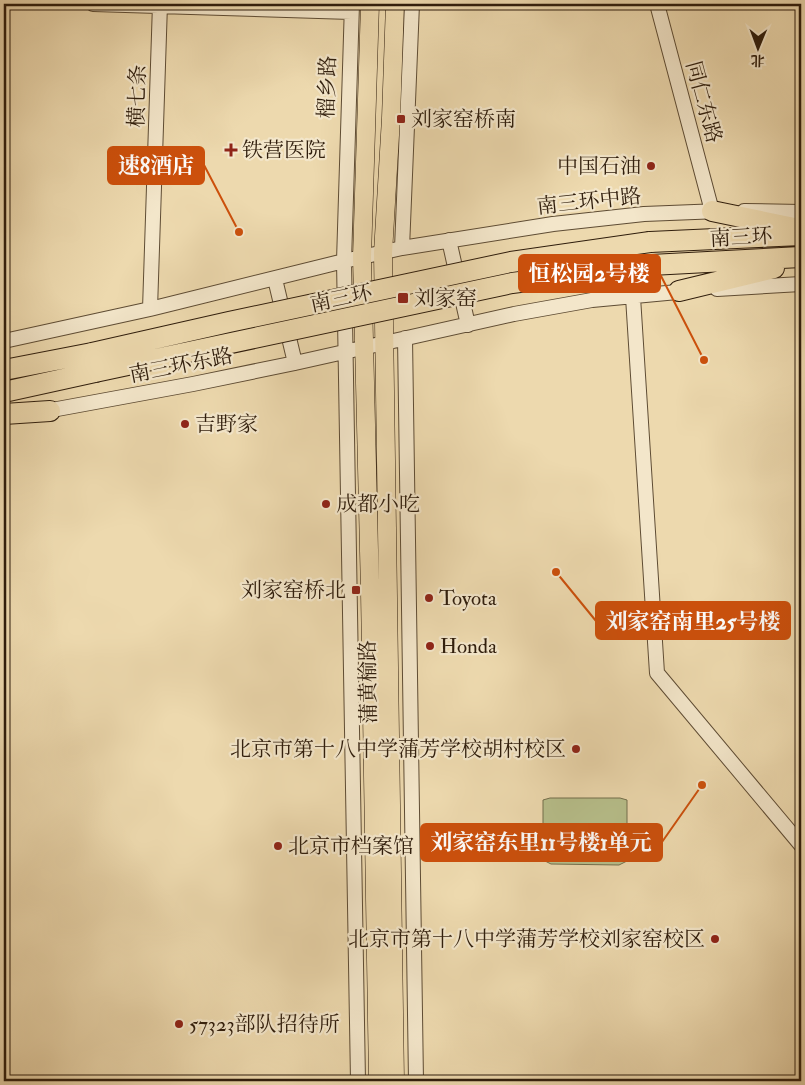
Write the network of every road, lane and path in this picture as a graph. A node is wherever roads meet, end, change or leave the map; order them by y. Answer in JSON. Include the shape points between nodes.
{"nodes":[{"id":1,"x":93,"y":4,"type":"edge"},
{"id":2,"x":370,"y":4,"type":"edge"},
{"id":3,"x":394,"y":4,"type":"edge"},
{"id":4,"x":412,"y":4,"type":"edge"},
{"id":5,"x":657,"y":4,"type":"edge"},
{"id":6,"x":160,"y":5,"type":"edge"},
{"id":7,"x":352,"y":8,"type":"edge"},
{"id":8,"x":712,"y":211,"type":"junction"},
{"id":9,"x":801,"y":212,"type":"edge"},
{"id":10,"x":801,"y":229,"type":"edge"},
{"id":11,"x":801,"y":235,"type":"edge"},
{"id":12,"x":449,"y":240,"type":"junction"},
{"id":13,"x":402,"y":248,"type":"junction"},
{"id":14,"x":383,"y":252,"type":"junction"},
{"id":15,"x":362,"y":257,"type":"junction"},
{"id":16,"x":801,"y":257,"type":"edge"},
{"id":17,"x":344,"y":261,"type":"junction"},
{"id":18,"x":801,"y":261,"type":"edge"},
{"id":19,"x":276,"y":279,"type":"junction"},
{"id":20,"x":801,"y":284,"type":"edge"},
{"id":21,"x":679,"y":291,"type":"junction"},
{"id":22,"x":633,"y":297,"type":"junction"},
{"id":23,"x":150,"y":309,"type":"junction"},
{"id":24,"x":468,"y":325,"type":"junction"},
{"id":25,"x":404,"y":338,"type":"junction"},
{"id":26,"x":4,"y":341,"type":"edge"},
{"id":27,"x":385,"y":343,"type":"junction"},
{"id":28,"x":364,"y":347,"type":"junction"},
{"id":29,"x":346,"y":352,"type":"junction"},
{"id":30,"x":94,"y":363,"type":"junction"},
{"id":31,"x":294,"y":363,"type":"junction"},
{"id":32,"x":4,"y":370,"type":"edge"},
{"id":33,"x":4,"y":392,"type":"edge"},
{"id":34,"x":50,"y":411,"type":"junction"},
{"id":35,"x":4,"y":414,"type":"edge"},
{"id":36,"x":4,"y":419,"type":"edge"},
{"id":37,"x":410,"y":731,"type":"junction"},
{"id":38,"x":391,"y":746,"type":"junction"},
{"id":39,"x":801,"y":845,"type":"edge"},
{"id":40,"x":358,"y":1081,"type":"edge"},
{"id":41,"x":378,"y":1081,"type":"edge"},
{"id":42,"x":396,"y":1081,"type":"edge"},
{"id":43,"x":416,"y":1081,"type":"edge"}],
"edges":[{"from":1,"to":6,"type":"street"},
{"from":2,"to":15,"type":"main road","name":"榴乡路"},
{"from":3,"to":14,"type":"main road"},
{"from":4,"to":13,"type":"street"},
{"from":5,"to":8,"type":"street","name":"同仁东路"},
{"from":6,"to":7,"type":"street"},
{"from":6,"to":23,"type":"street","name":"横七条"},
{"from":7,"to":17,"type":"street","name":"榴乡路"},
{"from":8,"to":9,"type":"street","name":"南三环中路"},
{"from":8,"to":10,"type":"highway"},
{"from":8,"to":12,"type":"street","name":"南三环中路","via":[[644,214],[553,224]]},
{"from":11,"to":30,"type":"highway","name":"南三环","bridge":true,"via":[[650,242],[510,262],[229,322]]},
{"from":12,"to":13,"type":"street","name":"南三环中路"},
{"from":12,"to":24,"type":"street"},
{"from":13,"to":14,"type":"street","name":"南三环中路"},
{"from":14,"to":15,"type":"street","name":"南三环中路"},
{"from":14,"to":27,"type":"main road","name":"蒲黄榆路"},
{"from":15,"to":17,"type":"street"},
{"from":15,"to":28,"type":"main road","name":"榴乡路"},
{"from":16,"to":30,"type":"highway","name":"南三环","bridge":true,"via":[[651,265],[512,283]]},
{"from":17,"to":19,"type":"street"},
{"from":17,"to":29,"type":"street","name":"榴乡路"},
{"from":18,"to":21,"type":"highway"},
{"from":19,"to":23,"type":"street"},
{"from":19,"to":31,"type":"street"},
{"from":20,"to":21,"type":"street"},
{"from":21,"to":22,"type":"street"},
{"from":22,"to":24,"type":"street","via":[[592,300]]},
{"from":22,"to":39,"type":"street","via":[[657,673]]},
{"from":23,"to":26,"type":"street"},
{"from":24,"to":25,"type":"street"},
{"from":25,"to":27,"type":"street"},
{"from":25,"to":37,"type":"street"},
{"from":27,"to":28,"type":"street","name":"南三环东路"},
{"from":27,"to":38,"type":"main road","name":"蒲黄榆路"},
{"from":28,"to":29,"type":"street","name":"南三环东路"},
{"from":28,"to":41,"type":"main road","name":"蒲黄榆路"},
{"from":29,"to":31,"type":"street","name":"南三环东路"},
{"from":29,"to":40,"type":"street","name":"榴乡路"},
{"from":30,"to":32,"type":"highway","name":"南三环"},
{"from":30,"to":33,"type":"highway","name":"南三环"},
{"from":31,"to":34,"type":"street","name":"南三环东路"},
{"from":34,"to":35,"type":"highway"},
{"from":34,"to":36,"type":"street","name":"南三环东路"},
{"from":37,"to":38,"type":"street"},
{"from":37,"to":43,"type":"street"},
{"from":38,"to":42,"type":"main road","name":"蒲黄榆路"}]}
